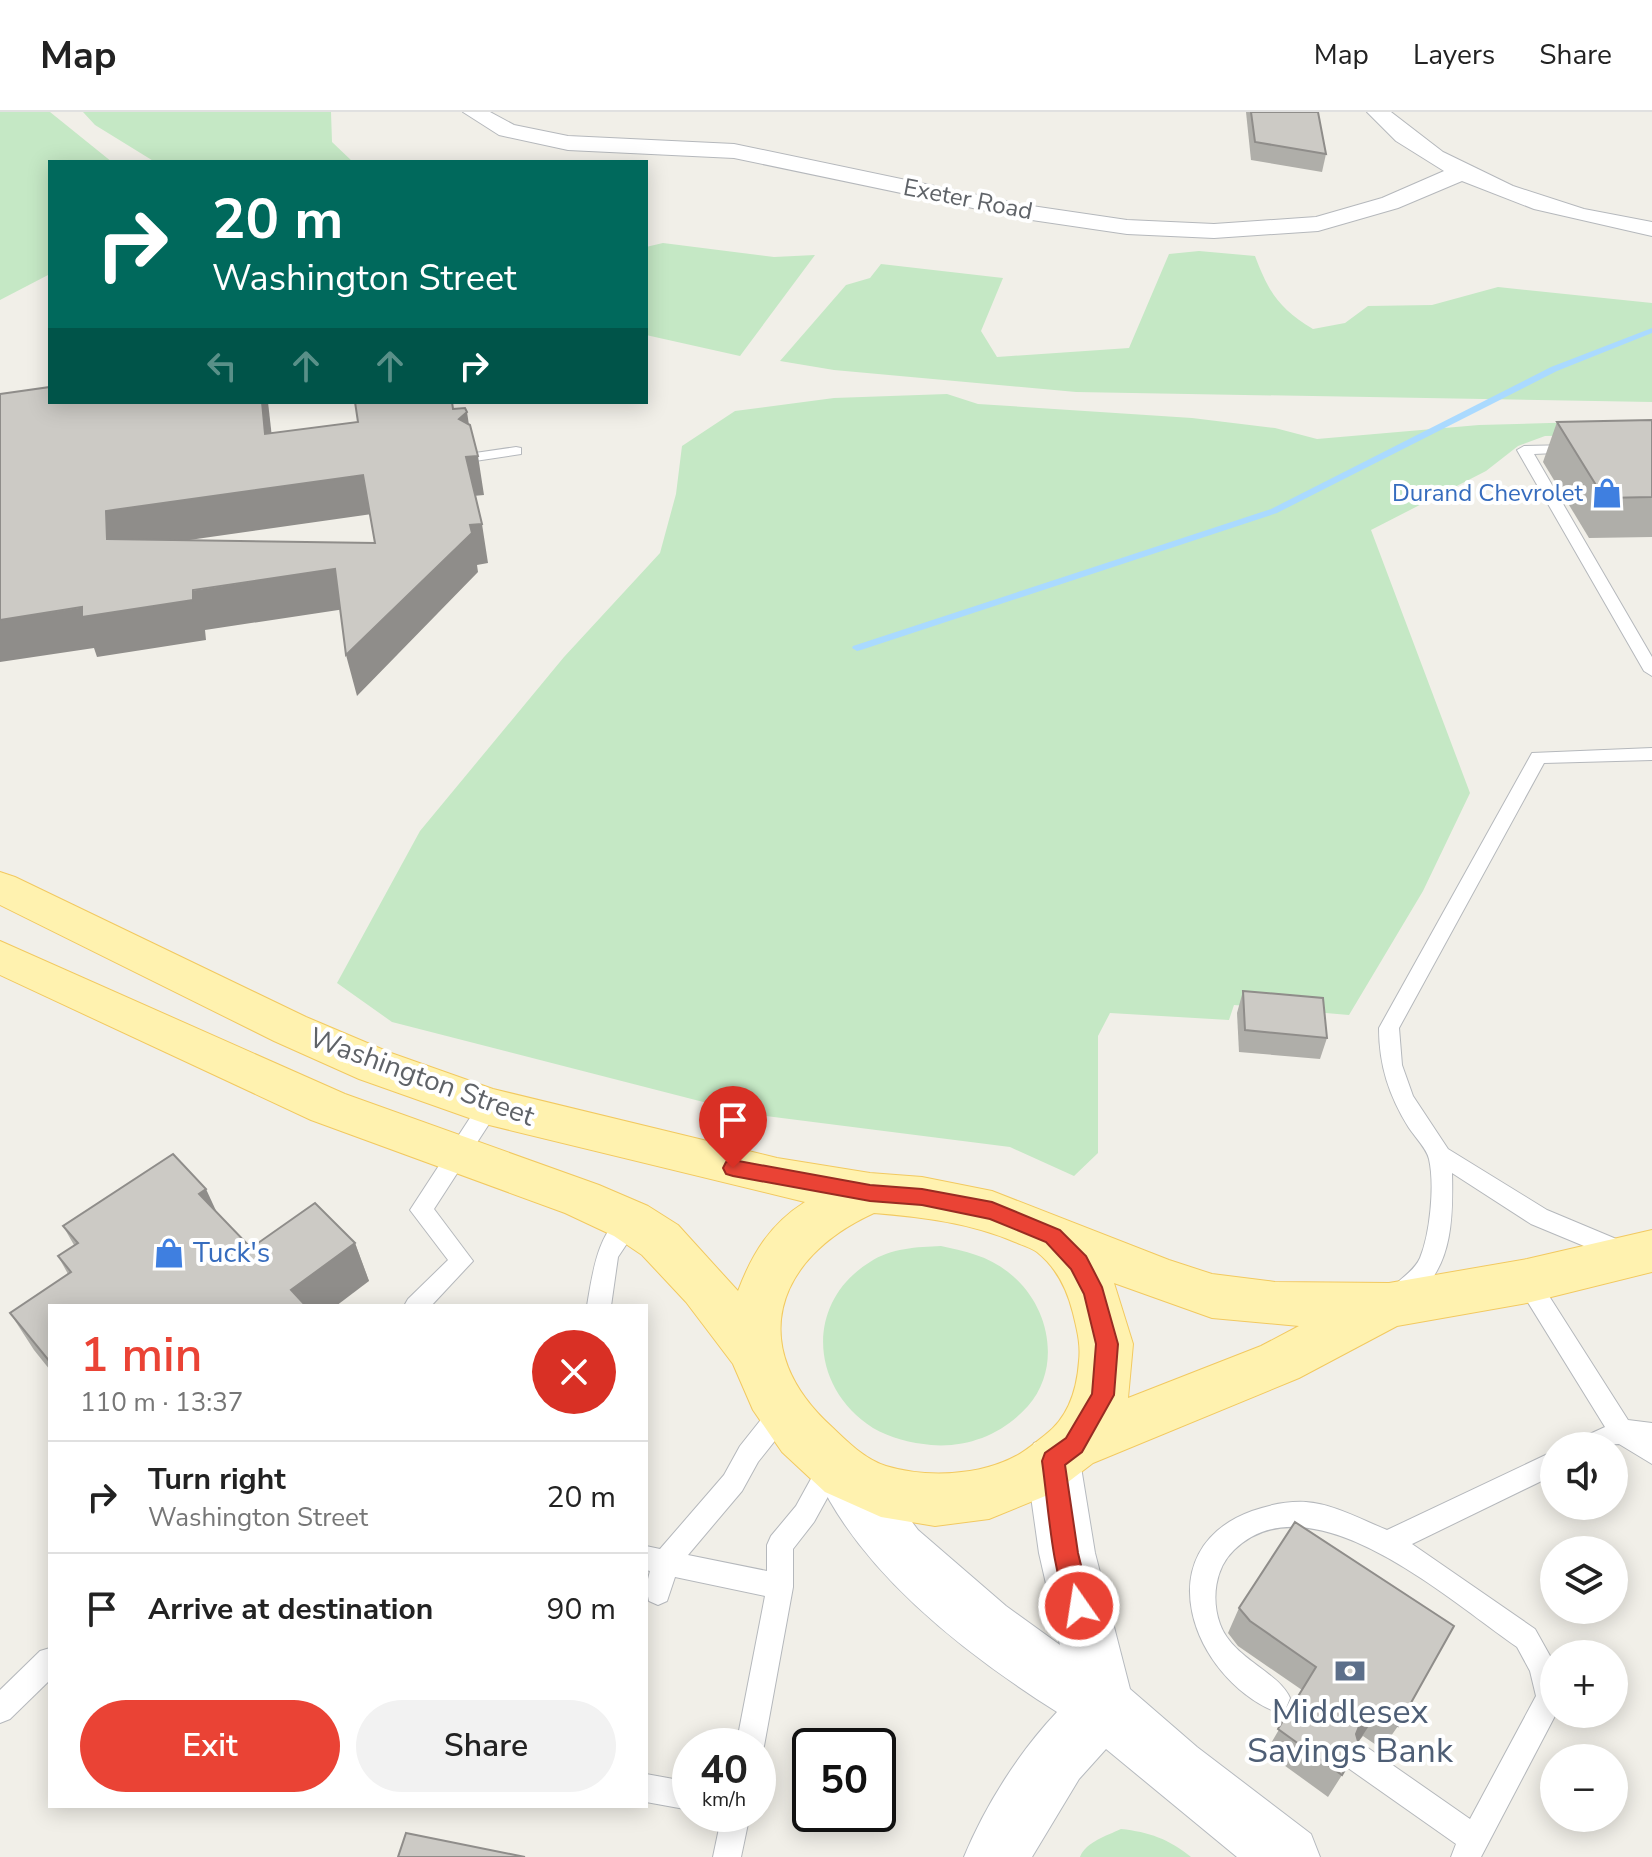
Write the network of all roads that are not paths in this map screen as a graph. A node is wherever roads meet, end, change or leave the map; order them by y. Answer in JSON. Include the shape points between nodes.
{"nodes":[{"id":1,"x":474,"y":112,"type":"edge"},
{"id":2,"x":1378,"y":112,"type":"edge"},
{"id":3,"x":1460,"y":173,"type":"junction"},
{"id":4,"x":1652,"y":229,"type":"edge"},
{"id":5,"x":1588,"y":449,"type":"edge"},
{"id":6,"x":516,"y":451,"type":"dead end"},
{"id":7,"x":475,"y":457,"type":"edge"},
{"id":8,"x":1652,"y":671,"type":"edge"},
{"id":9,"x":1652,"y":754,"type":"edge"},
{"id":10,"x":0,"y":887,"type":"edge"},
{"id":11,"x":0,"y":957,"type":"edge"},
{"id":12,"x":489,"y":1107,"type":"junction"},
{"id":13,"x":1440,"y":1155,"type":"junction"},
{"id":14,"x":459,"y":1156,"type":"junction"},
{"id":15,"x":870,"y":1193,"type":"junction"},
{"id":16,"x":631,"y":1221,"type":"junction"},
{"id":17,"x":1053,"y":1236,"type":"junction"},
{"id":18,"x":1642,"y":1253,"type":"edge"},
{"id":19,"x":1527,"y":1281,"type":"junction"},
{"id":20,"x":418,"y":1304,"type":"edge"},
{"id":21,"x":599,"y":1304,"type":"edge"},
{"id":22,"x":1389,"y":1305,"type":"junction"},
{"id":23,"x":754,"y":1350,"type":"junction"},
{"id":24,"x":784,"y":1410,"type":"junction"},
{"id":25,"x":1621,"y":1431,"type":"junction"},
{"id":26,"x":1652,"y":1434,"type":"edge"},
{"id":27,"x":1063,"y":1453,"type":"junction"},
{"id":28,"x":1652,"y":1453,"type":"edge"},
{"id":29,"x":838,"y":1469,"type":"junction"},
{"id":30,"x":1540,"y":1470,"type":"edge"},
{"id":31,"x":1388,"y":1543,"type":"junction"},
{"id":32,"x":656,"y":1560,"type":"edge"},
{"id":33,"x":780,"y":1587,"type":"junction"},
{"id":34,"x":658,"y":1592,"type":"dead end"},
{"id":35,"x":48,"y":1663,"type":"edge"},
{"id":36,"x":1276,"y":1698,"type":"dead end"},
{"id":37,"x":1104,"y":1707,"type":"junction"},
{"id":38,"x":0,"y":1709,"type":"edge"},
{"id":39,"x":753,"y":1728,"type":"edge"},
{"id":40,"x":1358,"y":1758,"type":"edge"},
{"id":41,"x":648,"y":1788,"type":"edge"},
{"id":42,"x":672,"y":1793,"type":"edge"},
{"id":43,"x":732,"y":1832,"type":"edge"},
{"id":44,"x":1469,"y":1848,"type":"edge"},
{"id":45,"x":727,"y":1857,"type":"edge"},
{"id":46,"x":996,"y":1857,"type":"edge"},
{"id":47,"x":1288,"y":1857,"type":"edge"}],
"edges":[{"from":1,"to":3,"type":"street","name":"Exeter Road","via":[[507,130],[568,143],[734,151],[1025,212],[1127,227],[1214,231],[1318,224],[1390,203]]},
{"from":2,"to":3,"type":"street","via":[[1418,147]]},
{"from":3,"to":4,"type":"street","via":[[1566,211]]},
{"from":5,"to":8,"type":"lane","via":[[1524,450]]},
{"from":6,"to":7,"type":"lane"},
{"from":9,"to":13,"type":"lane","via":[[1538,757],[1389,1028],[1388,1053],[1407,1110]]},
{"from":10,"to":12,"type":"main road","name":"Washington Street","via":[[290,1029]]},
{"from":11,"to":14,"type":"main road","name":"Washington Street","via":[[328,1107]]},
{"from":12,"to":14,"type":"lane"},
{"from":12,"to":15,"type":"main road","name":"Washington Street","via":[[711,1163]]},
{"from":13,"to":18,"type":"lane","via":[[1539,1217]]},
{"from":13,"to":22,"type":"lane","via":[[1441,1221],[1426,1271]]},
{"from":14,"to":16,"type":"main road","name":"Washington Street"},
{"from":14,"to":20,"type":"lane","via":[[421,1210],[462,1261]]},
{"from":15,"to":17,"type":"main road","name":"Washington Street","via":[[992,1211]]},
{"from":15,"to":23,"type":"main road","name":"Washington Street","via":[[806,1227],[782,1252],[764,1282],[755,1315]]},
{"from":16,"to":21,"type":"lane","via":[[607,1254]]},
{"from":16,"to":23,"type":"main road","name":"Washington Street","via":[[660,1240]]},
{"from":17,"to":22,"type":"main road","name":"Washington Street","via":[[1212,1296],[1275,1304]]},
{"from":17,"to":27,"type":"main road","name":"Washington Street","via":[[1078,1262],[1094,1294],[1107,1344],[1103,1395]]},
{"from":18,"to":19,"type":"main road","name":"Washington Street"},
{"from":19,"to":22,"type":"main road","name":"Washington Street"},
{"from":19,"to":25,"type":"lane"},
{"from":22,"to":27,"type":"main road","name":"Washington Street","via":[[1280,1362]]},
{"from":23,"to":24,"type":"main road","name":"Washington Street"},
{"from":24,"to":29,"type":"main road","name":"Washington Street"},
{"from":24,"to":32,"type":"lane","via":[[733,1483]]},
{"from":25,"to":26,"type":"lane"},
{"from":25,"to":28,"type":"lane"},
{"from":27,"to":29,"type":"main road","name":"Washington Street","via":[[1036,1474],[989,1493],[935,1500],[881,1491]]},
{"from":27,"to":37,"type":"main road","via":[[1067,1553]]},
{"from":29,"to":33,"type":"lane","via":[[780,1545]]},
{"from":29,"to":37,"type":"main road","via":[[898,1549],[1027,1659]]},
{"from":30,"to":31,"type":"lane"},
{"from":31,"to":36,"type":"lane","via":[[1309,1514],[1268,1517],[1237,1528],[1210,1553],[1201,1588],[1208,1628],[1238,1672]]},
{"from":31,"to":44,"type":"lane","via":[[1526,1638],[1542,1667],[1550,1698]]},
{"from":32,"to":33,"type":"lane"},
{"from":32,"to":34,"type":"lane"},
{"from":33,"to":39,"type":"lane"},
{"from":35,"to":38,"type":"lane"},
{"from":37,"to":46,"type":"main road","via":[[1057,1757]]},
{"from":37,"to":47,"type":"main road"},
{"from":40,"to":44,"type":"lane"},
{"from":41,"to":42,"type":"lane"},
{"from":43,"to":45,"type":"lane"}]}
